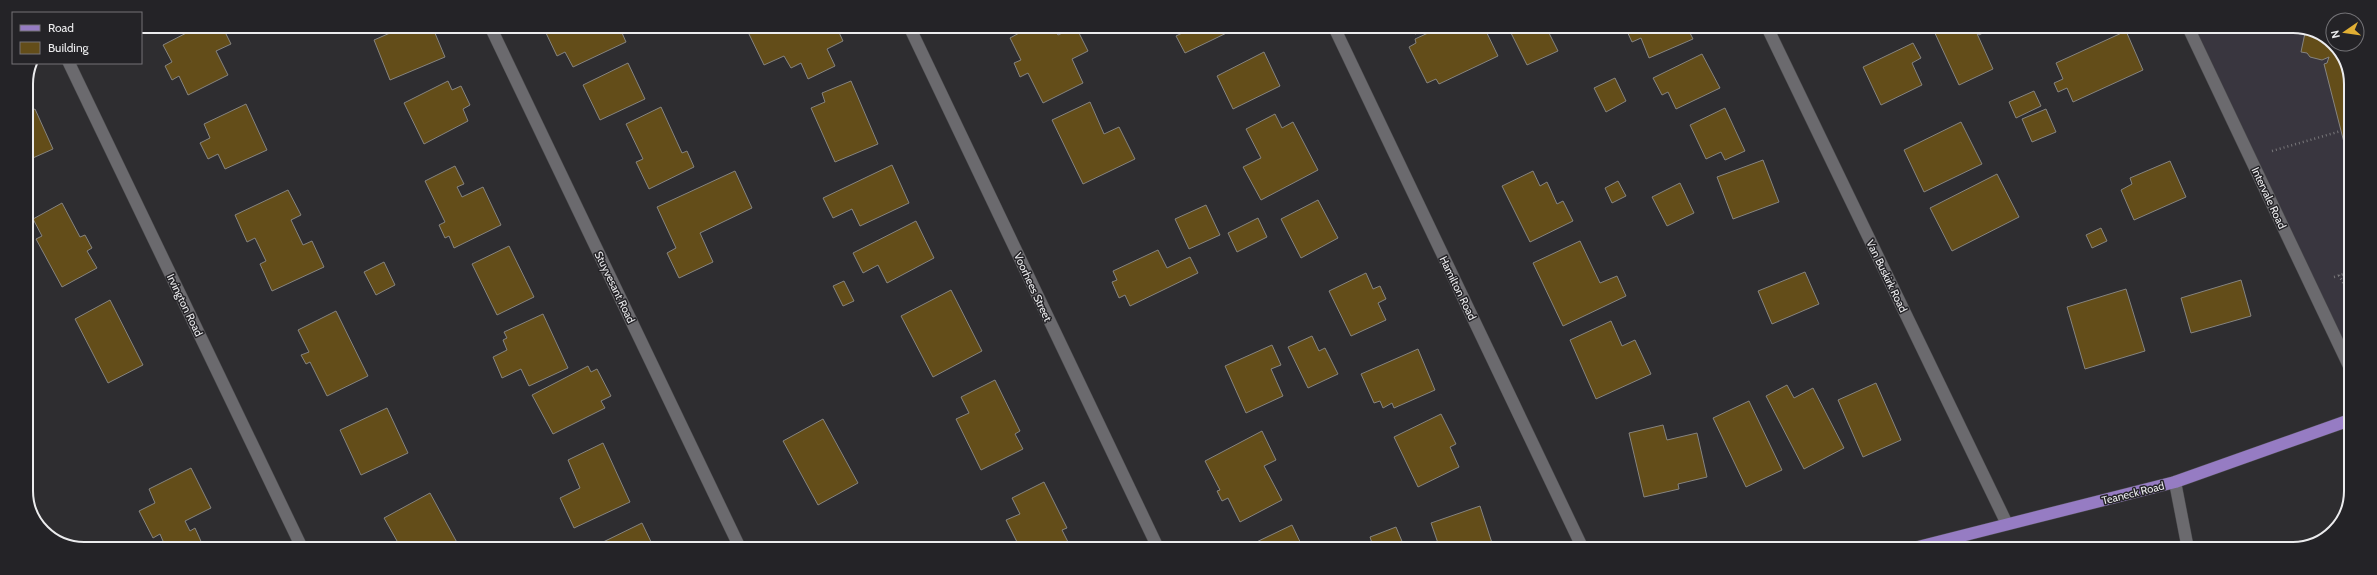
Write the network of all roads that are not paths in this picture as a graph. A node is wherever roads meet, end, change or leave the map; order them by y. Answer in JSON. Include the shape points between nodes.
{"nodes":[{"id":1,"x":493,"y":33,"type":"edge"},
{"id":2,"x":912,"y":33,"type":"edge"},
{"id":3,"x":1337,"y":33,"type":"edge"},
{"id":4,"x":1770,"y":33,"type":"edge"},
{"id":5,"x":2191,"y":33,"type":"edge"},
{"id":6,"x":69,"y":64,"type":"edge"},
{"id":7,"x":2344,"y":355,"type":"edge"},
{"id":8,"x":2344,"y":422,"type":"edge"},
{"id":9,"x":2175,"y":482,"type":"junction"},
{"id":10,"x":2007,"y":524,"type":"junction"},
{"id":11,"x":299,"y":542,"type":"edge"},
{"id":12,"x":737,"y":542,"type":"edge"},
{"id":13,"x":1155,"y":542,"type":"edge"},
{"id":14,"x":1580,"y":542,"type":"edge"},
{"id":15,"x":1937,"y":542,"type":"edge"},
{"id":16,"x":2187,"y":542,"type":"edge"}],
"edges":[{"from":1,"to":12,"type":"street","name":"Stuyvesant Road"},
{"from":2,"to":13,"type":"street","name":"Voorhees Street"},
{"from":3,"to":14,"type":"street","name":"Hamilton Road"},
{"from":4,"to":10,"type":"street","name":"Van Buskirk Road"},
{"from":5,"to":7,"type":"street","name":"Intervale Road"},
{"from":6,"to":11,"type":"street","name":"Irvington Road"},
{"from":8,"to":9,"type":"main road","name":"Teaneck Road"},
{"from":9,"to":10,"type":"main road","name":"Teaneck Road"},
{"from":9,"to":16,"type":"street"},
{"from":10,"to":15,"type":"main road","name":"Teaneck Road"}]}
